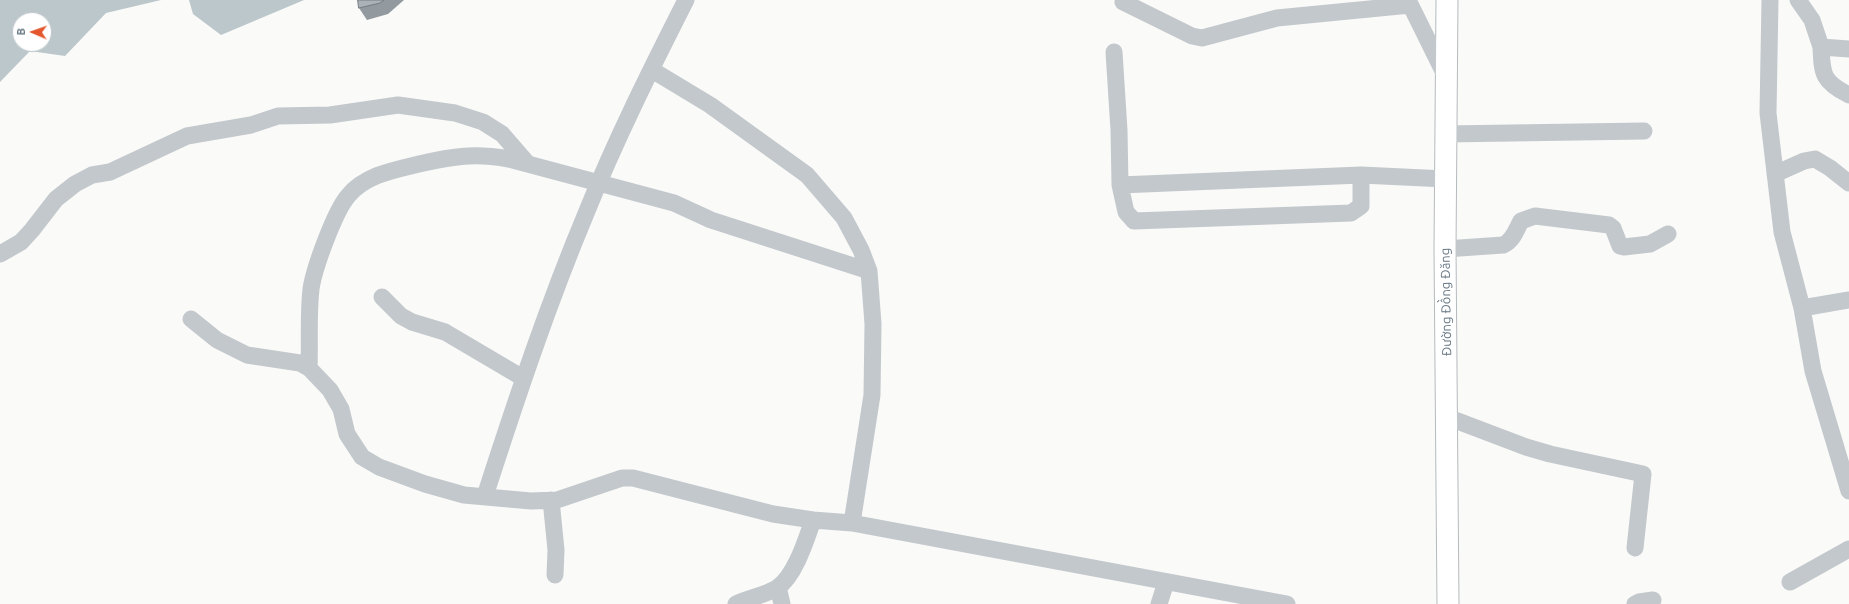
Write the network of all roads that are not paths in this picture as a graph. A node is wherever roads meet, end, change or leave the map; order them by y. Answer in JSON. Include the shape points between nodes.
{"nodes":[{"id":1,"x":686,"y":0,"type":"edge"},
{"id":2,"x":1446,"y":0,"type":"edge"},
{"id":3,"x":1770,"y":0,"type":"edge"},
{"id":4,"x":1798,"y":0,"type":"edge"},
{"id":5,"x":1123,"y":2,"type":"dead end"},
{"id":6,"x":1409,"y":3,"type":"edge"},
{"id":7,"x":1821,"y":47,"type":"junction"},
{"id":8,"x":1849,"y":49,"type":"edge"},
{"id":9,"x":1114,"y":52,"type":"dead end"},
{"id":10,"x":652,"y":70,"type":"junction"},
{"id":11,"x":1446,"y":77,"type":"junction"},
{"id":12,"x":1849,"y":95,"type":"edge"},
{"id":13,"x":1644,"y":131,"type":"dead end"},
{"id":14,"x":1446,"y":134,"type":"junction"},
{"id":15,"x":528,"y":164,"type":"junction"},
{"id":16,"x":1775,"y":174,"type":"junction"},
{"id":17,"x":1361,"y":175,"type":"junction"},
{"id":18,"x":1446,"y":179,"type":"junction"},
{"id":19,"x":598,"y":183,"type":"junction"},
{"id":20,"x":1849,"y":183,"type":"edge"},
{"id":21,"x":1120,"y":185,"type":"junction"},
{"id":22,"x":1668,"y":234,"type":"dead end"},
{"id":23,"x":1445,"y":249,"type":"junction"},
{"id":24,"x":0,"y":254,"type":"edge"},
{"id":25,"x":869,"y":271,"type":"junction"},
{"id":26,"x":382,"y":297,"type":"dead end"},
{"id":27,"x":1849,"y":300,"type":"edge"},
{"id":28,"x":1802,"y":308,"type":"junction"},
{"id":29,"x":191,"y":318,"type":"dead end"},
{"id":30,"x":309,"y":368,"type":"junction"},
{"id":31,"x":524,"y":378,"type":"junction"},
{"id":32,"x":1447,"y":417,"type":"junction"},
{"id":33,"x":1849,"y":491,"type":"edge"},
{"id":34,"x":485,"y":496,"type":"junction"},
{"id":35,"x":551,"y":500,"type":"junction"},
{"id":36,"x":813,"y":520,"type":"junction"},
{"id":37,"x":852,"y":523,"type":"junction"},
{"id":38,"x":1635,"y":548,"type":"dead end"},
{"id":39,"x":1849,"y":549,"type":"edge"},
{"id":40,"x":555,"y":575,"type":"dead end"},
{"id":41,"x":1166,"y":582,"type":"junction"},
{"id":42,"x":1790,"y":582,"type":"dead end"},
{"id":43,"x":778,"y":587,"type":"junction"},
{"id":44,"x":1653,"y":600,"type":"dead end"},
{"id":45,"x":736,"y":604,"type":"edge"},
{"id":46,"x":782,"y":604,"type":"edge"},
{"id":47,"x":1159,"y":604,"type":"edge"},
{"id":48,"x":1287,"y":604,"type":"edge"},
{"id":49,"x":1448,"y":604,"type":"edge"},
{"id":50,"x":1635,"y":604,"type":"edge"}],
"edges":[{"from":1,"to":10,"type":"street"},
{"from":2,"to":11,"type":"main road","name":"Đường Đồng Đăng"},
{"from":3,"to":16,"type":"street","via":[[1768,113]]},
{"from":4,"to":7,"type":"street","via":[[1812,20]]},
{"from":5,"to":6,"type":"street","via":[[1192,36],[1202,38],[1277,18]]},
{"from":6,"to":11,"type":"street"},
{"from":7,"to":8,"type":"street"},
{"from":7,"to":12,"type":"street","via":[[1822,69],[1826,79]]},
{"from":9,"to":21,"type":"street"},
{"from":10,"to":19,"type":"street"},
{"from":10,"to":25,"type":"street","via":[[710,105],[807,175],[844,218]]},
{"from":11,"to":14,"type":"main road","name":"Đường Đồng Đăng"},
{"from":13,"to":14,"type":"street"},
{"from":14,"to":18,"type":"main road","name":"Đường Đồng Đăng"},
{"from":15,"to":19,"type":"street"},
{"from":15,"to":24,"type":"street","via":[[502,134],[483,122],[456,113],[398,105],[330,115],[278,116],[251,125],[188,136],[110,172],[92,176],[75,184],[56,199],[21,242]]},
{"from":15,"to":30,"type":"street","via":[[484,154],[451,157],[382,173],[361,184],[348,195],[337,212],[327,237],[311,288]]},
{"from":16,"to":20,"type":"street","via":[[1815,159]]},
{"from":16,"to":28,"type":"street","via":[[1782,232]]},
{"from":17,"to":18,"type":"street"},
{"from":17,"to":21,"type":"street"},
{"from":17,"to":21,"type":"street","via":[[1360,206],[1351,213],[1134,221],[1126,212]]},
{"from":18,"to":23,"type":"main road","name":"Đường Đồng Đăng"},
{"from":19,"to":25,"type":"street","via":[[674,203],[712,220]]},
{"from":19,"to":31,"type":"street"},
{"from":22,"to":23,"type":"street","via":[[1650,244],[1624,247],[1620,246],[1613,228],[1609,225],[1535,216],[1521,221],[1509,243]]},
{"from":23,"to":32,"type":"main road","name":"Đường Đồng Đăng"},
{"from":25,"to":37,"type":"street","via":[[873,324],[872,395]]},
{"from":26,"to":31,"type":"street","via":[[401,316],[445,332]]},
{"from":27,"to":28,"type":"street"},
{"from":28,"to":33,"type":"street","via":[[1813,371]]},
{"from":29,"to":30,"type":"street","via":[[217,340],[247,355],[300,363]]},
{"from":30,"to":34,"type":"street","via":[[330,390],[341,409],[347,434],[362,457],[378,467],[456,494]]},
{"from":31,"to":34,"type":"street"},
{"from":32,"to":38,"type":"street","via":[[1544,452],[1643,474]]},
{"from":32,"to":49,"type":"main road","name":"Đường Đồng Đăng"},
{"from":34,"to":35,"type":"street","via":[[531,501]]},
{"from":35,"to":36,"type":"street","via":[[622,478],[633,478],[773,514]]},
{"from":35,"to":40,"type":"street","via":[[556,550]]},
{"from":36,"to":37,"type":"street"},
{"from":36,"to":43,"type":"street","via":[[801,553]]},
{"from":37,"to":41,"type":"street"},
{"from":39,"to":42,"type":"street"},
{"from":41,"to":47,"type":"street"},
{"from":41,"to":48,"type":"street"},
{"from":43,"to":45,"type":"street"},
{"from":43,"to":46,"type":"street"},
{"from":44,"to":50,"type":"street"}]}
